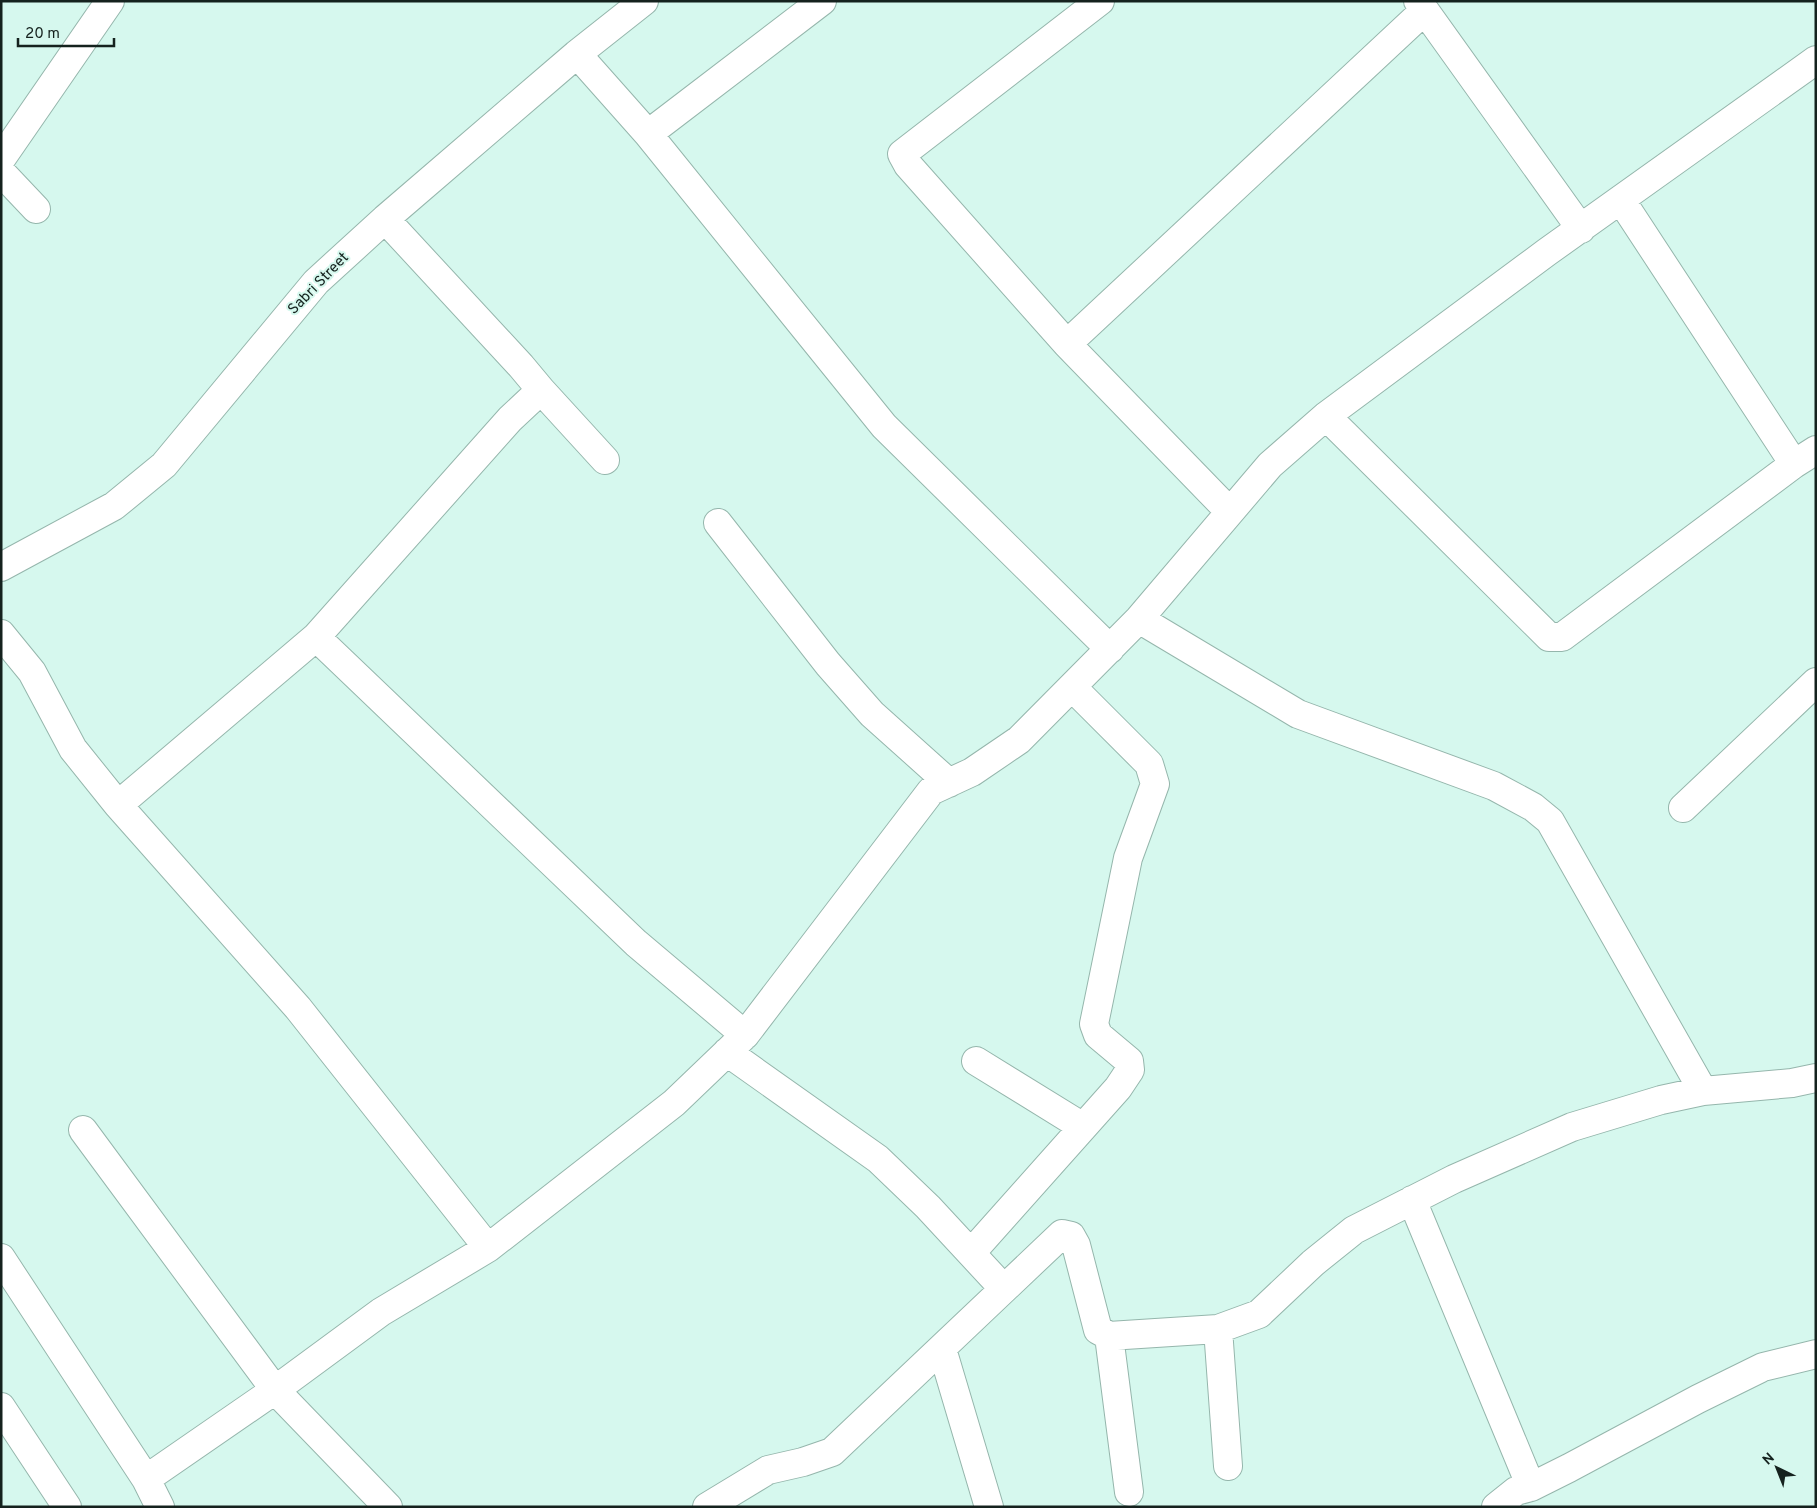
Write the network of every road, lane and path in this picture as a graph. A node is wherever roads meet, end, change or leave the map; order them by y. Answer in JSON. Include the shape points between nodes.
{"nodes":[{"id":1,"x":110,"y":1,"type":"edge"},
{"id":2,"x":644,"y":1,"type":"edge"},
{"id":3,"x":822,"y":1,"type":"edge"},
{"id":4,"x":1100,"y":1,"type":"edge"},
{"id":5,"x":1421,"y":6,"type":"edge"},
{"id":6,"x":577,"y":54,"type":"junction"},
{"id":7,"x":1816,"y":60,"type":"edge"},
{"id":8,"x":648,"y":134,"type":"junction"},
{"id":9,"x":1,"y":158,"type":"edge"},
{"id":10,"x":1,"y":172,"type":"edge"},
{"id":11,"x":1621,"y":200,"type":"junction"},
{"id":12,"x":36,"y":209,"type":"dead end"},
{"id":13,"x":385,"y":219,"type":"junction"},
{"id":14,"x":1580,"y":229,"type":"junction"},
{"id":15,"x":1067,"y":344,"type":"junction"},
{"id":16,"x":541,"y":390,"type":"junction"},
{"id":17,"x":1326,"y":416,"type":"junction"},
{"id":18,"x":1805,"y":457,"type":"edge"},
{"id":19,"x":605,"y":460,"type":"dead end"},
{"id":20,"x":1230,"y":512,"type":"junction"},
{"id":21,"x":718,"y":523,"type":"dead end"},
{"id":22,"x":1,"y":567,"type":"edge"},
{"id":23,"x":1139,"y":619,"type":"junction"},
{"id":24,"x":1,"y":634,"type":"edge"},
{"id":25,"x":316,"y":637,"type":"junction"},
{"id":26,"x":1110,"y":649,"type":"junction"},
{"id":27,"x":1816,"y":682,"type":"edge"},
{"id":28,"x":1072,"y":687,"type":"junction"},
{"id":29,"x":949,"y":782,"type":"junction"},
{"id":30,"x":118,"y":804,"type":"junction"},
{"id":31,"x":1683,"y":808,"type":"dead end"},
{"id":32,"x":736,"y":1044,"type":"junction"},
{"id":33,"x":976,"y":1061,"type":"dead end"},
{"id":34,"x":1816,"y":1078,"type":"edge"},
{"id":35,"x":1703,"y":1091,"type":"junction"},
{"id":36,"x":1083,"y":1127,"type":"junction"},
{"id":37,"x":83,"y":1130,"type":"dead end"},
{"id":38,"x":1412,"y":1200,"type":"junction"},
{"id":39,"x":488,"y":1248,"type":"junction"},
{"id":40,"x":971,"y":1253,"type":"junction"},
{"id":41,"x":1,"y":1258,"type":"edge"},
{"id":42,"x":1004,"y":1289,"type":"junction"},
{"id":43,"x":1218,"y":1329,"type":"junction"},
{"id":44,"x":1109,"y":1336,"type":"junction"},
{"id":45,"x":942,"y":1349,"type":"junction"},
{"id":46,"x":1816,"y":1354,"type":"edge"},
{"id":47,"x":275,"y":1390,"type":"junction"},
{"id":48,"x":1,"y":1407,"type":"edge"},
{"id":49,"x":1228,"y":1466,"type":"dead end"},
{"id":50,"x":146,"y":1479,"type":"junction"},
{"id":51,"x":1531,"y":1487,"type":"junction"},
{"id":52,"x":1129,"y":1492,"type":"dead end"},
{"id":53,"x":157,"y":1506,"type":"edge"},
{"id":54,"x":67,"y":1507,"type":"edge"},
{"id":55,"x":388,"y":1507,"type":"edge"},
{"id":56,"x":707,"y":1507,"type":"edge"},
{"id":57,"x":990,"y":1507,"type":"edge"},
{"id":58,"x":1496,"y":1507,"type":"edge"}],
"edges":[{"from":1,"to":9,"type":"street"},
{"from":2,"to":6,"type":"street","name":"Sabri Street"},
{"from":3,"to":8,"type":"street"},
{"from":4,"to":15,"type":"street","via":[[902,154],[908,165]]},
{"from":5,"to":14,"type":"street"},
{"from":5,"to":15,"type":"street"},
{"from":6,"to":8,"type":"street"},
{"from":6,"to":13,"type":"street","name":"Sabri Street"},
{"from":7,"to":11,"type":"street"},
{"from":8,"to":26,"type":"street","via":[[884,426]]},
{"from":10,"to":12,"type":"street"},
{"from":11,"to":14,"type":"street"},
{"from":11,"to":18,"type":"street"},
{"from":13,"to":16,"type":"street"},
{"from":13,"to":22,"type":"street","name":"Sabri Street","via":[[316,282],[164,465],[114,506]]},
{"from":14,"to":17,"type":"street"},
{"from":15,"to":20,"type":"street"},
{"from":16,"to":19,"type":"street"},
{"from":16,"to":25,"type":"street","via":[[510,419]]},
{"from":17,"to":18,"type":"street","via":[[1548,637],[1562,637]]},
{"from":17,"to":20,"type":"street","via":[[1270,465]]},
{"from":20,"to":23,"type":"street"},
{"from":21,"to":29,"type":"street","via":[[828,664],[872,714]]},
{"from":23,"to":26,"type":"street"},
{"from":23,"to":35,"type":"street","via":[[1298,714],[1494,786],[1533,807],[1550,821]]},
{"from":24,"to":30,"type":"street","via":[[32,672],[73,749]]},
{"from":25,"to":30,"type":"street"},
{"from":25,"to":32,"type":"street","via":[[636,943]]},
{"from":26,"to":28,"type":"street"},
{"from":27,"to":31,"type":"street"},
{"from":28,"to":29,"type":"street","via":[[1019,740],[972,772]]},
{"from":28,"to":36,"type":"street","via":[[1149,764],[1155,784],[1128,858],[1094,1024],[1098,1035],[1129,1061],[1130,1070]]},
{"from":29,"to":32,"type":"street","via":[[931,791]]},
{"from":30,"to":39,"type":"street","via":[[298,1008]]},
{"from":32,"to":39,"type":"street","via":[[674,1104]]},
{"from":32,"to":40,"type":"street","via":[[878,1159]]},
{"from":33,"to":36,"type":"street"},
{"from":34,"to":35,"type":"street"},
{"from":35,"to":38,"type":"street","via":[[1572,1127]]},
{"from":36,"to":40,"type":"street"},
{"from":37,"to":47,"type":"street"},
{"from":38,"to":43,"type":"street","via":[[1354,1230],[1259,1314]]},
{"from":38,"to":51,"type":"street"},
{"from":39,"to":47,"type":"street","via":[[381,1312]]},
{"from":40,"to":42,"type":"street"},
{"from":41,"to":50,"type":"street"},
{"from":42,"to":44,"type":"street","via":[[1062,1234],[1071,1236],[1076,1244],[1098,1330]]},
{"from":42,"to":45,"type":"street"},
{"from":43,"to":44,"type":"street"},
{"from":43,"to":49,"type":"street"},
{"from":44,"to":52,"type":"street"},
{"from":45,"to":56,"type":"street","via":[[832,1452],[768,1470]]},
{"from":45,"to":57,"type":"street"},
{"from":46,"to":51,"type":"street","via":[[1763,1367]]},
{"from":47,"to":50,"type":"street"},
{"from":47,"to":55,"type":"street"},
{"from":48,"to":54,"type":"street"},
{"from":50,"to":53,"type":"street"},
{"from":51,"to":58,"type":"street","via":[[1516,1491]]}]}
